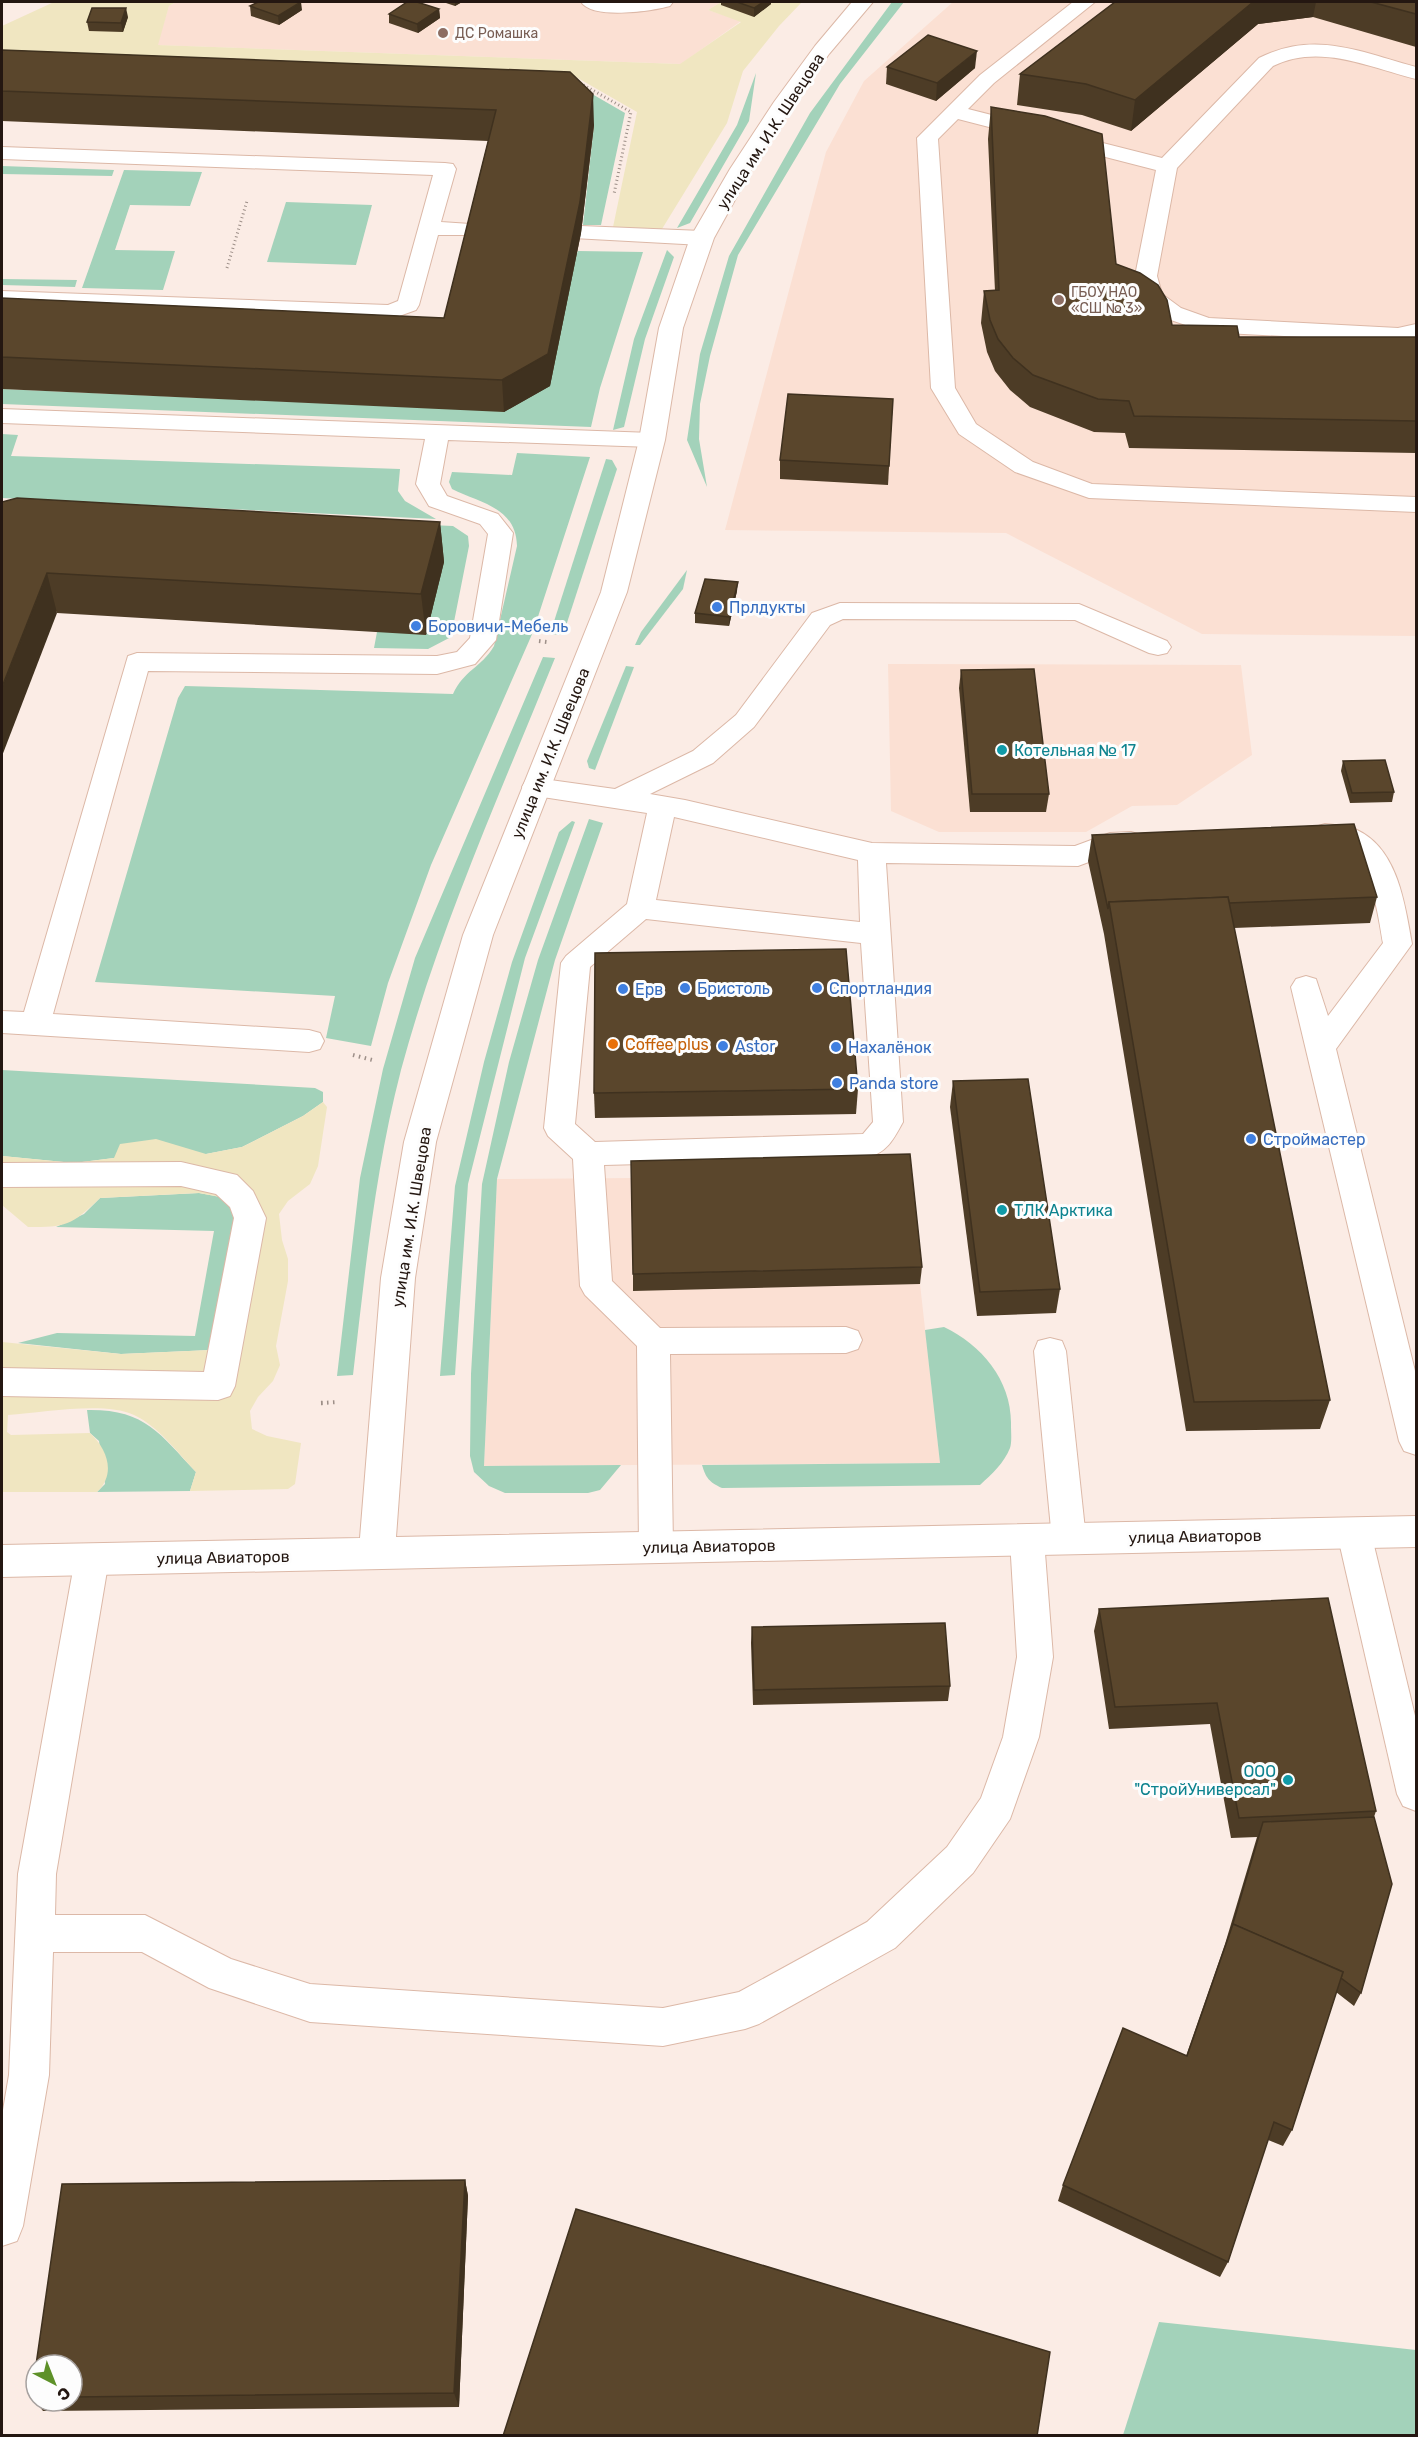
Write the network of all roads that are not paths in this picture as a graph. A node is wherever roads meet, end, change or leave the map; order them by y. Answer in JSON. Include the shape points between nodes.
{"nodes":[{"id":1,"x":591,"y":2,"type":"edge"},
{"id":2,"x":663,"y":2,"type":"edge"},
{"id":3,"x":863,"y":2,"type":"edge"},
{"id":4,"x":1085,"y":2,"type":"edge"},
{"id":5,"x":1416,"y":73,"type":"edge"},
{"id":6,"x":953,"y":112,"type":"junction"},
{"id":7,"x":2,"y":153,"type":"edge"},
{"id":8,"x":1167,"y":166,"type":"junction"},
{"id":9,"x":429,"y":228,"type":"junction"},
{"id":10,"x":477,"y":230,"type":"edge"},
{"id":11,"x":581,"y":233,"type":"edge"},
{"id":12,"x":702,"y":238,"type":"junction"},
{"id":13,"x":2,"y":298,"type":"edge"},
{"id":14,"x":1416,"y":331,"type":"edge"},
{"id":15,"x":2,"y":416,"type":"edge"},
{"id":16,"x":438,"y":432,"type":"junction"},
{"id":17,"x":652,"y":440,"type":"junction"},
{"id":18,"x":1416,"y":505,"type":"edge"},
{"id":19,"x":1158,"y":647,"type":"dead end"},
{"id":20,"x":536,"y":787,"type":"junction"},
{"id":21,"x":620,"y":798,"type":"junction"},
{"id":22,"x":663,"y":805,"type":"junction"},
{"id":23,"x":1296,"y":834,"type":"edge"},
{"id":24,"x":1156,"y":841,"type":"edge"},
{"id":25,"x":872,"y":853,"type":"junction"},
{"id":26,"x":640,"y":908,"type":"junction"},
{"id":27,"x":875,"y":934,"type":"junction"},
{"id":28,"x":1306,"y":987,"type":"dead end"},
{"id":29,"x":2,"y":1022,"type":"edge"},
{"id":30,"x":36,"y":1024,"type":"junction"},
{"id":31,"x":309,"y":1041,"type":"dead end"},
{"id":32,"x":1321,"y":1047,"type":"junction"},
{"id":33,"x":588,"y":1154,"type":"junction"},
{"id":34,"x":2,"y":1175,"type":"edge"},
{"id":35,"x":846,"y":1340,"type":"dead end"},
{"id":36,"x":653,"y":1341,"type":"junction"},
{"id":37,"x":1050,"y":1352,"type":"dead end"},
{"id":38,"x":2,"y":1382,"type":"edge"},
{"id":39,"x":1416,"y":1441,"type":"edge"},
{"id":40,"x":1416,"y":1532,"type":"edge"},
{"id":41,"x":1354,"y":1533,"type":"junction"},
{"id":42,"x":1069,"y":1539,"type":"junction"},
{"id":43,"x":1027,"y":1540,"type":"junction"},
{"id":44,"x":656,"y":1547,"type":"junction"},
{"id":45,"x":377,"y":1555,"type":"junction"},
{"id":46,"x":92,"y":1559,"type":"junction"},
{"id":47,"x":2,"y":1561,"type":"edge"},
{"id":48,"x":1416,"y":1794,"type":"edge"},
{"id":49,"x":35,"y":1933,"type":"junction"},
{"id":50,"x":2,"y":2226,"type":"edge"}],
"edges":[{"from":1,"to":2,"type":"lane","via":[[624,8]]},
{"from":3,"to":12,"type":"street","name":"улица им. И.К. Швецова","via":[[784,102]]},
{"from":4,"to":6,"type":"lane"},
{"from":5,"to":8,"type":"lane","via":[[1326,50],[1286,52],[1266,62]]},
{"from":6,"to":8,"type":"lane"},
{"from":6,"to":18,"type":"lane","via":[[927,138],[943,388],[967,429],[1024,468],[1089,491]]},
{"from":7,"to":9,"type":"lane","via":[[445,169]]},
{"from":8,"to":14,"type":"lane","via":[[1146,276],[1152,297],[1173,313],[1206,325],[1398,335]]},
{"from":9,"to":10,"type":"lane"},
{"from":9,"to":13,"type":"lane","via":[[408,305],[391,312]]},
{"from":11,"to":12,"type":"lane"},
{"from":12,"to":17,"type":"street","name":"улица им. И.К. Швецова","via":[[671,328]]},
{"from":15,"to":16,"type":"lane"},
{"from":16,"to":17,"type":"lane"},
{"from":16,"to":30,"type":"lane","via":[[428,484],[438,501],[489,519],[501,533],[483,640],[466,658],[437,665],[137,662]]},
{"from":17,"to":20,"type":"street","name":"улица им. И.К. Швецова","via":[[614,592]]},
{"from":19,"to":21,"type":"lane","via":[[1079,612],[840,611],[821,619],[745,722],[703,757]]},
{"from":20,"to":21,"type":"lane"},
{"from":20,"to":45,"type":"street","name":"улица им. И.К. Швецова","via":[[478,935],[420,1142],[398,1278]]},
{"from":21,"to":22,"type":"lane"},
{"from":22,"to":25,"type":"lane"},
{"from":22,"to":26,"type":"lane"},
{"from":23,"to":32,"type":"lane","via":[[1347,836],[1373,859],[1385,886],[1398,944]]},
{"from":24,"to":25,"type":"lane","via":[[1110,843],[1078,856]]},
{"from":25,"to":27,"type":"lane"},
{"from":26,"to":27,"type":"lane"},
{"from":26,"to":33,"type":"lane","via":[[576,963],[559,1128]]},
{"from":27,"to":33,"type":"lane","via":[[888,1122],[878,1140],[868,1146]]},
{"from":28,"to":32,"type":"lane"},
{"from":29,"to":30,"type":"lane"},
{"from":30,"to":31,"type":"lane"},
{"from":32,"to":39,"type":"lane"},
{"from":33,"to":36,"type":"lane","via":[[596,1286]]},
{"from":34,"to":38,"type":"lane","via":[[181,1174],[226,1184],[242,1200],[250,1218],[218,1386]]},
{"from":35,"to":36,"type":"lane"},
{"from":36,"to":44,"type":"lane"},
{"from":37,"to":42,"type":"lane"},
{"from":40,"to":41,"type":"street","name":"улица Авиаторов"},
{"from":41,"to":42,"type":"street","name":"улица Авиаторов"},
{"from":41,"to":48,"type":"lane"},
{"from":42,"to":43,"type":"street","name":"улица Авиаторов"},
{"from":43,"to":44,"type":"street","name":"улица Авиаторов"},
{"from":43,"to":49,"type":"lane","via":[[1035,1657],[1021,1737],[997,1807],[960,1860],[881,1935],[745,2010],[663,2027],[310,2003],[222,1975],[145,1934]]},
{"from":44,"to":45,"type":"street","name":"улица Авиаторов"},
{"from":45,"to":46,"type":"street","name":"улица Авиаторов"},
{"from":46,"to":47,"type":"street","name":"улица Авиаторов"},
{"from":46,"to":49,"type":"lane","via":[[37,1874]]},
{"from":49,"to":50,"type":"lane","via":[[29,2075]]}]}
